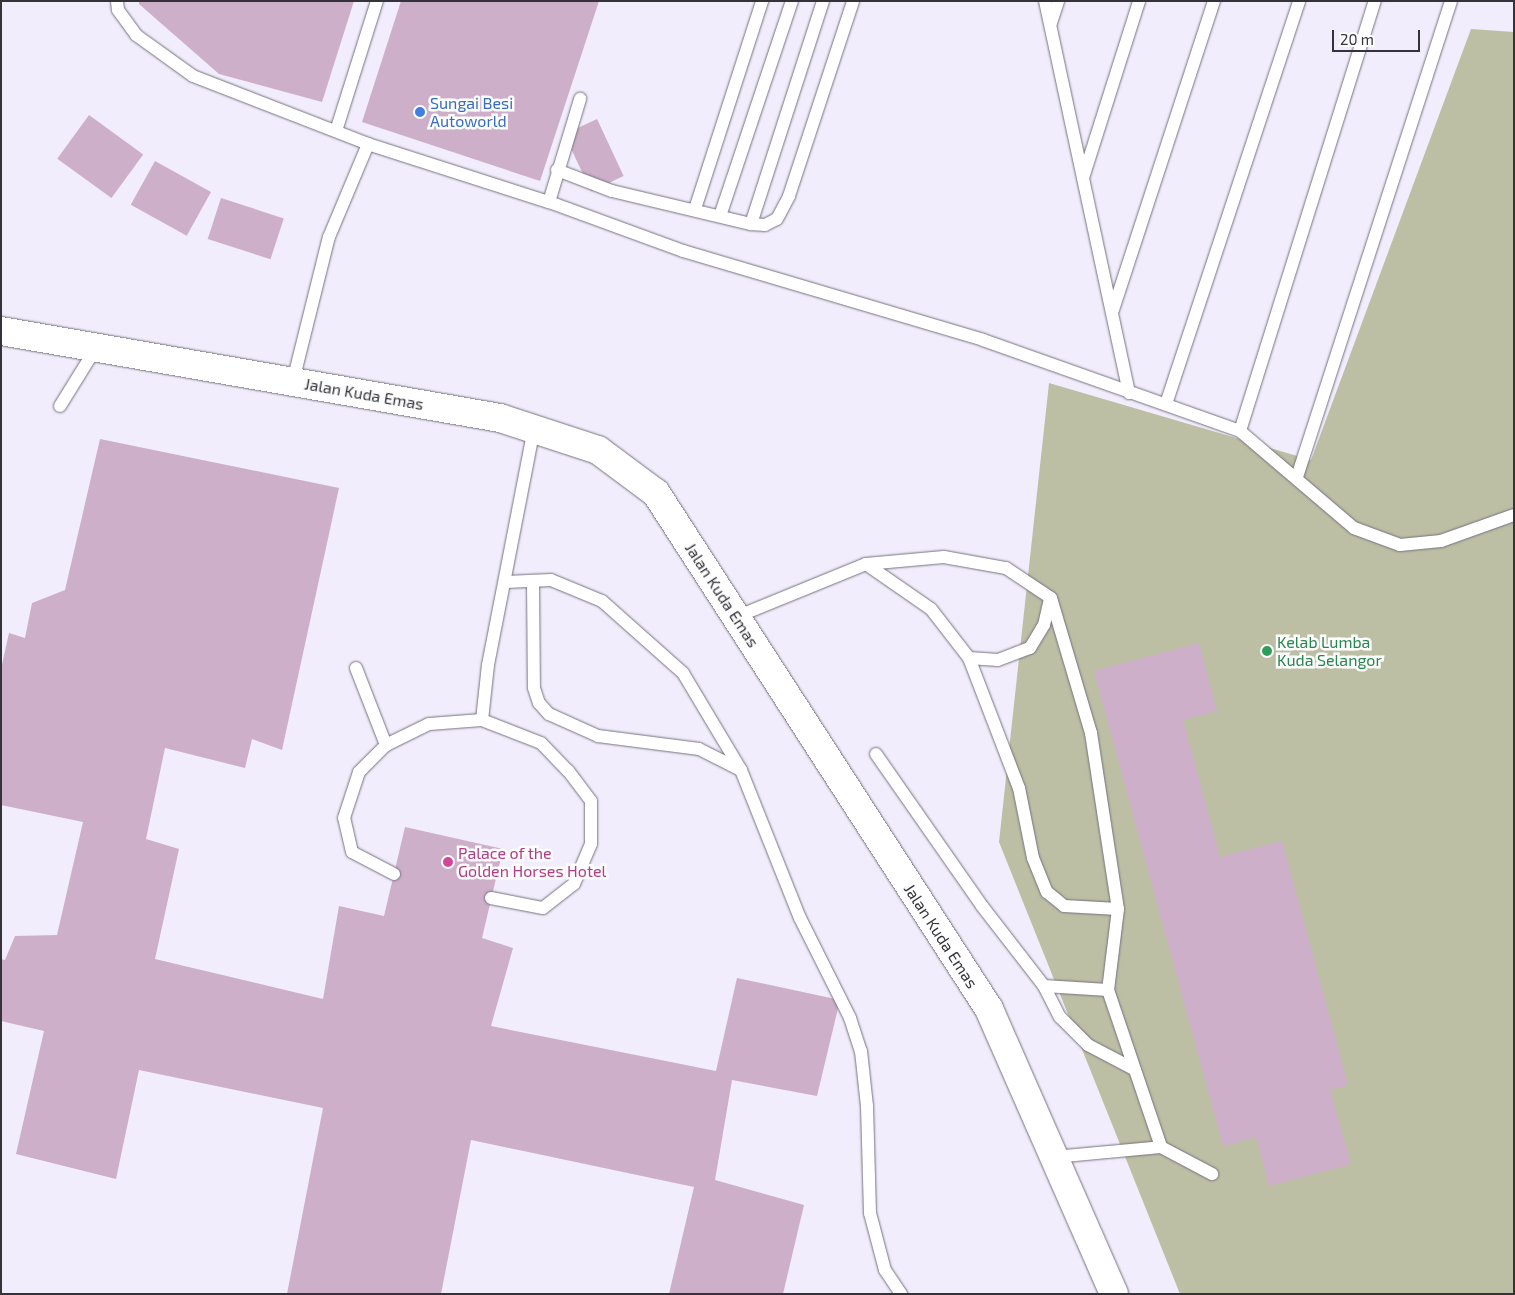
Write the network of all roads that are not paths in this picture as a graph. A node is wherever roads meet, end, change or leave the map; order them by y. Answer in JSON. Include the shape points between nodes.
{"nodes":[{"id":1,"x":117,"y":1,"type":"edge"},
{"id":2,"x":377,"y":1,"type":"edge"},
{"id":3,"x":762,"y":1,"type":"edge"},
{"id":4,"x":792,"y":1,"type":"edge"},
{"id":5,"x":823,"y":1,"type":"edge"},
{"id":6,"x":853,"y":1,"type":"edge"},
{"id":7,"x":1045,"y":1,"type":"edge"},
{"id":8,"x":1058,"y":1,"type":"edge"},
{"id":9,"x":1139,"y":1,"type":"edge"},
{"id":10,"x":1214,"y":1,"type":"edge"},
{"id":11,"x":1299,"y":1,"type":"edge"},
{"id":12,"x":1375,"y":1,"type":"edge"},
{"id":13,"x":1452,"y":1,"type":"edge"},
{"id":14,"x":1050,"y":24,"type":"junction"},
{"id":15,"x":580,"y":99,"type":"dead end"},
{"id":16,"x":336,"y":131,"type":"junction"},
{"id":17,"x":368,"y":144,"type":"junction"},
{"id":18,"x":557,"y":170,"type":"junction"},
{"id":19,"x":1083,"y":178,"type":"junction"},
{"id":20,"x":549,"y":202,"type":"junction"},
{"id":21,"x":695,"y":209,"type":"junction"},
{"id":22,"x":720,"y":216,"type":"junction"},
{"id":23,"x":751,"y":224,"type":"junction"},
{"id":24,"x":1112,"y":312,"type":"junction"},
{"id":25,"x":1,"y":331,"type":"edge"},
{"id":26,"x":96,"y":348,"type":"junction"},
{"id":27,"x":293,"y":382,"type":"junction"},
{"id":28,"x":1129,"y":393,"type":"junction"},
{"id":29,"x":1166,"y":404,"type":"junction"},
{"id":30,"x":60,"y":406,"type":"dead end"},
{"id":31,"x":534,"y":429,"type":"junction"},
{"id":32,"x":1240,"y":431,"type":"junction"},
{"id":33,"x":1297,"y":477,"type":"junction"},
{"id":34,"x":1514,"y":515,"type":"edge"},
{"id":35,"x":866,"y":564,"type":"junction"},
{"id":36,"x":533,"y":581,"type":"junction"},
{"id":37,"x":506,"y":582,"type":"junction"},
{"id":38,"x":1050,"y":598,"type":"junction"},
{"id":39,"x":736,"y":616,"type":"junction"},
{"id":40,"x":969,"y":658,"type":"junction"},
{"id":41,"x":356,"y":668,"type":"dead end"},
{"id":42,"x":482,"y":720,"type":"junction"},
{"id":43,"x":386,"y":745,"type":"junction"},
{"id":44,"x":876,"y":754,"type":"dead end"},
{"id":45,"x":741,"y":770,"type":"junction"},
{"id":46,"x":394,"y":874,"type":"dead end"},
{"id":47,"x":491,"y":898,"type":"dead end"},
{"id":48,"x":1118,"y":909,"type":"junction"},
{"id":49,"x":1044,"y":986,"type":"junction"},
{"id":50,"x":1108,"y":990,"type":"junction"},
{"id":51,"x":1134,"y":1069,"type":"junction"},
{"id":52,"x":1162,"y":1147,"type":"junction"},
{"id":53,"x":1054,"y":1157,"type":"junction"},
{"id":54,"x":1212,"y":1174,"type":"dead end"},
{"id":55,"x":901,"y":1294,"type":"edge"},
{"id":56,"x":1114,"y":1294,"type":"edge"}],
"edges":[{"from":1,"to":16,"type":"lane","via":[[118,10],[136,35],[193,76]]},
{"from":2,"to":16,"type":"lane"},
{"from":3,"to":21,"type":"lane"},
{"from":4,"to":22,"type":"lane"},
{"from":5,"to":23,"type":"lane"},
{"from":6,"to":23,"type":"lane","via":[[789,196],[777,219],[765,224]]},
{"from":7,"to":14,"type":"lane"},
{"from":8,"to":14,"type":"lane"},
{"from":9,"to":19,"type":"lane"},
{"from":10,"to":24,"type":"lane"},
{"from":11,"to":29,"type":"lane"},
{"from":12,"to":32,"type":"lane"},
{"from":13,"to":33,"type":"lane"},
{"from":14,"to":19,"type":"lane"},
{"from":15,"to":18,"type":"lane"},
{"from":16,"to":17,"type":"lane"},
{"from":17,"to":20,"type":"lane"},
{"from":17,"to":27,"type":"lane","via":[[329,237]]},
{"from":18,"to":20,"type":"lane"},
{"from":18,"to":21,"type":"lane","via":[[612,191]]},
{"from":19,"to":24,"type":"lane"},
{"from":20,"to":28,"type":"lane","via":[[683,251],[983,340]]},
{"from":21,"to":22,"type":"lane"},
{"from":22,"to":23,"type":"lane"},
{"from":24,"to":28,"type":"lane"},
{"from":25,"to":26,"type":"street","name":"Jalan Kuda Emas"},
{"from":26,"to":27,"type":"street","name":"Jalan Kuda Emas"},
{"from":26,"to":30,"type":"lane"},
{"from":27,"to":31,"type":"street","name":"Jalan Kuda Emas","via":[[500,418]]},
{"from":28,"to":29,"type":"lane"},
{"from":29,"to":32,"type":"lane"},
{"from":31,"to":37,"type":"lane"},
{"from":31,"to":39,"type":"street","name":"Jalan Kuda Emas","via":[[598,450],[656,493]]},
{"from":32,"to":33,"type":"lane"},
{"from":33,"to":34,"type":"lane","via":[[1354,528],[1400,545],[1441,541]]},
{"from":35,"to":38,"type":"lane","via":[[944,557],[1006,568]]},
{"from":35,"to":39,"type":"lane"},
{"from":35,"to":40,"type":"lane","via":[[931,609]]},
{"from":36,"to":37,"type":"lane"},
{"from":36,"to":45,"type":"lane","via":[[551,580],[602,601],[683,673]]},
{"from":36,"to":45,"type":"lane","via":[[534,688],[539,702],[549,714],[598,736],[699,749]]},
{"from":37,"to":42,"type":"lane","via":[[488,664]]},
{"from":38,"to":40,"type":"lane","via":[[1044,626],[1030,648],[998,660]]},
{"from":38,"to":48,"type":"lane","via":[[1091,733]]},
{"from":39,"to":53,"type":"street","name":"Jalan Kuda Emas","via":[[989,1009]]},
{"from":40,"to":48,"type":"lane","via":[[1018,788],[1033,858],[1048,892],[1064,906]]},
{"from":41,"to":43,"type":"lane"},
{"from":42,"to":43,"type":"lane","via":[[429,724]]},
{"from":42,"to":47,"type":"lane","via":[[541,743],[592,801],[591,844],[574,884],[543,908]]},
{"from":43,"to":46,"type":"lane","via":[[358,772],[344,818],[352,852]]},
{"from":44,"to":49,"type":"lane","via":[[982,906]]},
{"from":45,"to":55,"type":"lane","via":[[800,918],[850,1018],[861,1051],[867,1106],[870,1213],[885,1270]]},
{"from":48,"to":50,"type":"lane"},
{"from":49,"to":50,"type":"lane"},
{"from":49,"to":51,"type":"lane","via":[[1060,1017],[1088,1046]]},
{"from":50,"to":51,"type":"lane"},
{"from":51,"to":52,"type":"lane"},
{"from":52,"to":53,"type":"lane"},
{"from":52,"to":54,"type":"lane"},
{"from":53,"to":56,"type":"street","name":"Jalan Kuda Emas"}]}
